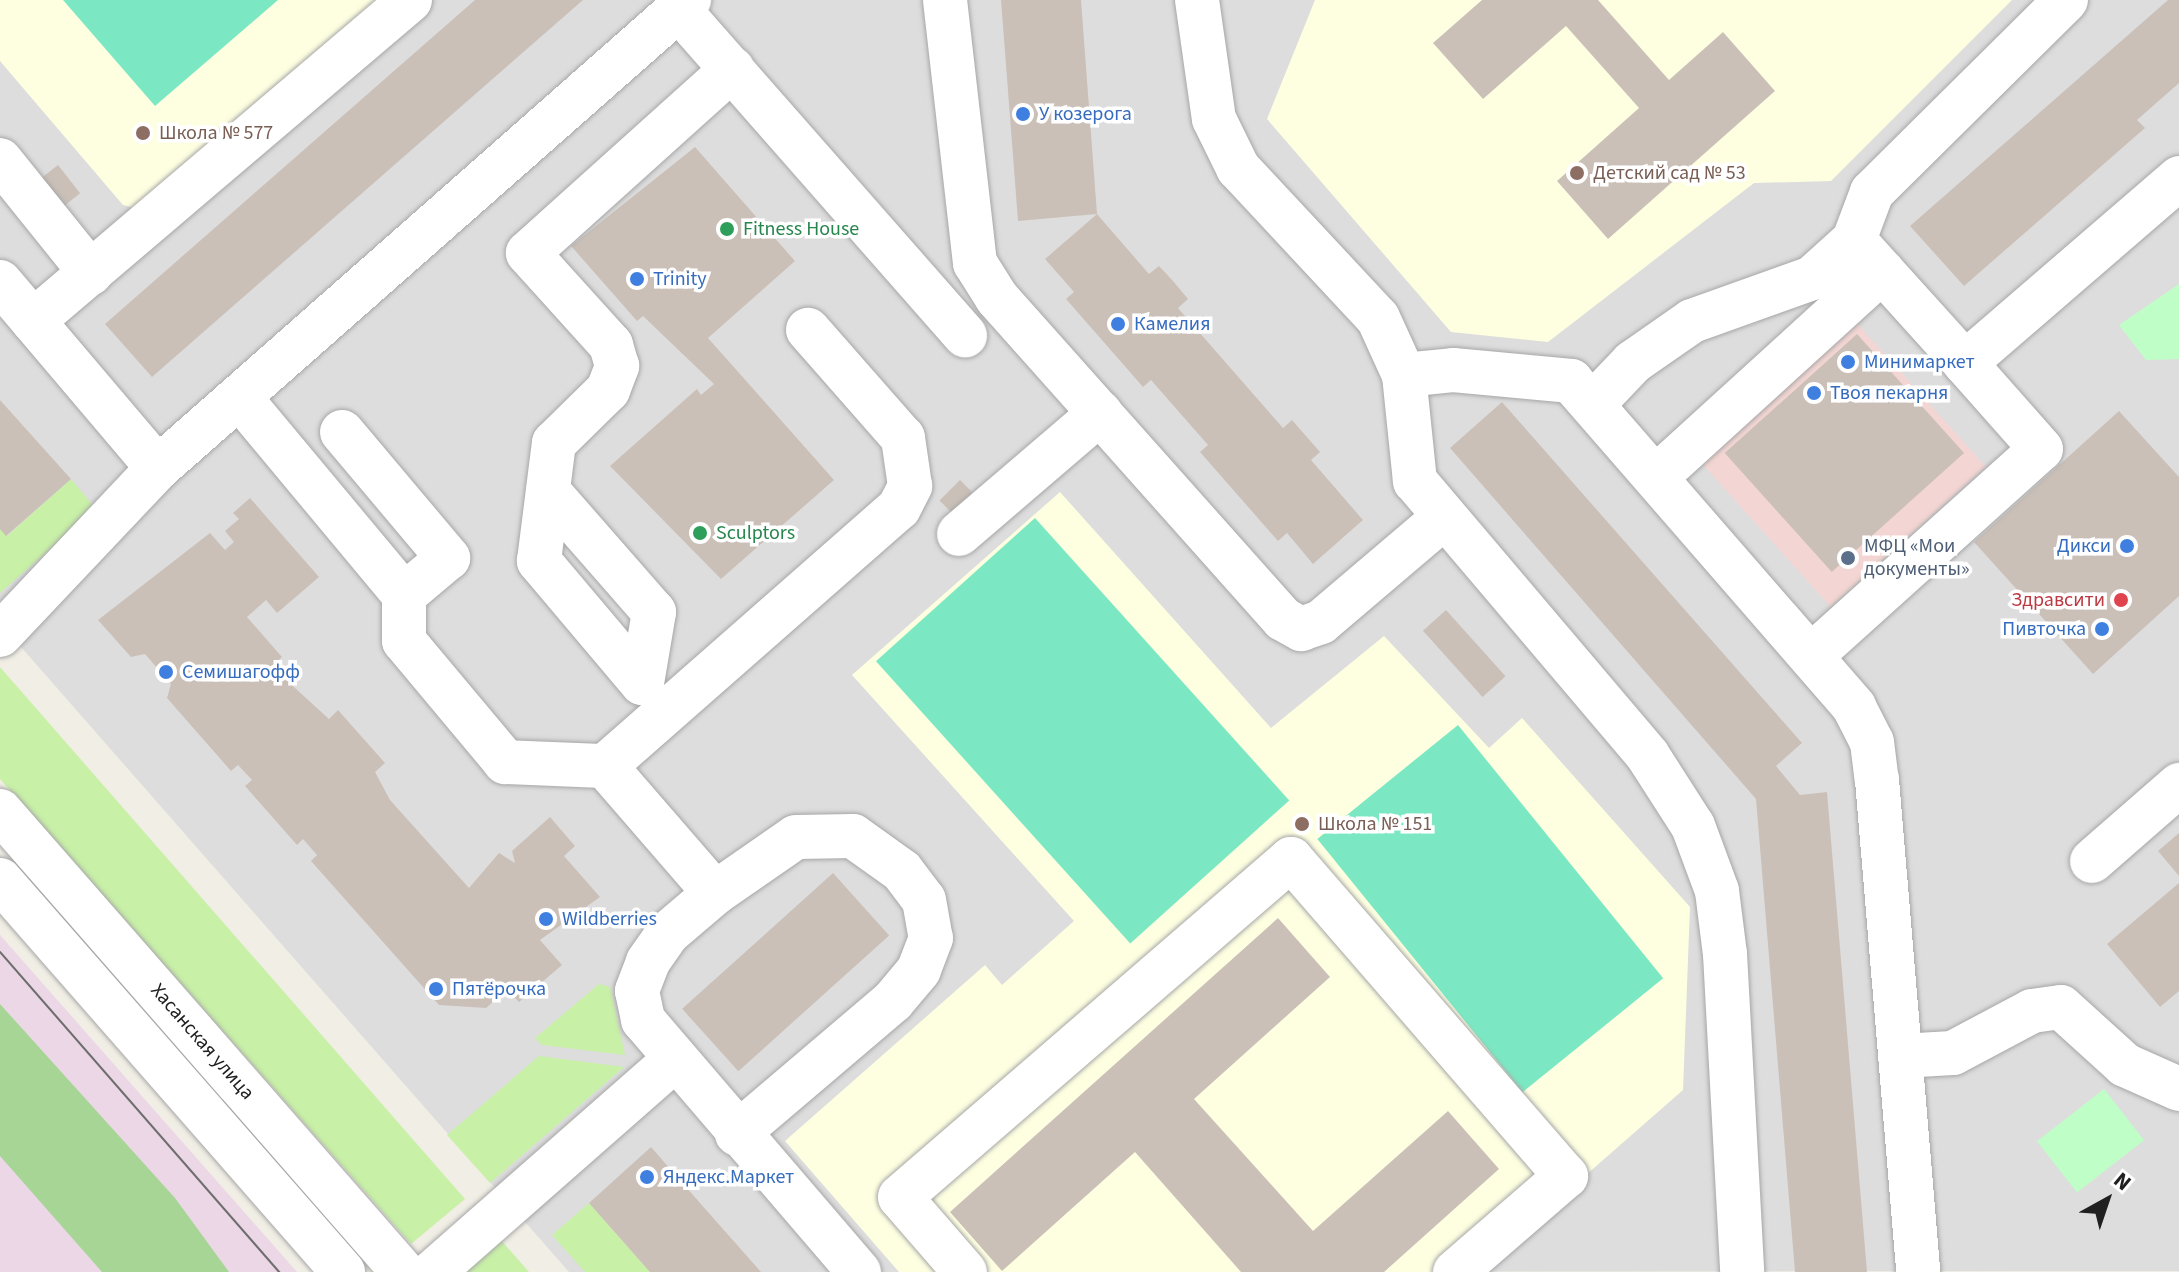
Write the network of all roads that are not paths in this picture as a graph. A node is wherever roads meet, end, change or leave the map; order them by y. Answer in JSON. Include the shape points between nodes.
{"nodes":[{"id":1,"x":410,"y":0,"type":"edge"},
{"id":2,"x":945,"y":0,"type":"edge"},
{"id":3,"x":1197,"y":0,"type":"edge"},
{"id":4,"x":2066,"y":0,"type":"edge"},
{"id":5,"x":685,"y":5,"type":"edge"},
{"id":6,"x":732,"y":69,"type":"junction"},
{"id":7,"x":0,"y":160,"type":"edge"},
{"id":8,"x":2179,"y":178,"type":"edge"},
{"id":9,"x":1868,"y":256,"type":"junction"},
{"id":10,"x":91,"y":273,"type":"junction"},
{"id":11,"x":0,"y":282,"type":"edge"},
{"id":12,"x":33,"y":321,"type":"junction"},
{"id":13,"x":808,"y":330,"type":"dead end"},
{"id":14,"x":965,"y":335,"type":"dead end"},
{"id":15,"x":1965,"y":363,"type":"junction"},
{"id":16,"x":1404,"y":375,"type":"junction"},
{"id":17,"x":240,"y":398,"type":"junction"},
{"id":18,"x":1593,"y":404,"type":"junction"},
{"id":19,"x":1100,"y":413,"type":"junction"},
{"id":20,"x":342,"y":432,"type":"dead end"},
{"id":21,"x":158,"y":468,"type":"junction"},
{"id":22,"x":1656,"y":477,"type":"junction"},
{"id":23,"x":548,"y":491,"type":"dead end"},
{"id":24,"x":1442,"y":519,"type":"junction"},
{"id":25,"x":959,"y":534,"type":"dead end"},
{"id":26,"x":404,"y":595,"type":"junction"},
{"id":27,"x":0,"y":635,"type":"edge"},
{"id":28,"x":1811,"y":656,"type":"junction"},
{"id":29,"x":605,"y":766,"type":"junction"},
{"id":30,"x":2179,"y":785,"type":"edge"},
{"id":31,"x":0,"y":811,"type":"edge"},
{"id":32,"x":2092,"y":861,"type":"dead end"},
{"id":33,"x":0,"y":880,"type":"edge"},
{"id":34,"x":715,"y":893,"type":"junction"},
{"id":35,"x":1900,"y":1056,"type":"junction"},
{"id":36,"x":673,"y":1061,"type":"junction"},
{"id":37,"x":2179,"y":1089,"type":"edge"},
{"id":38,"x":737,"y":1134,"type":"junction"},
{"id":39,"x":343,"y":1272,"type":"edge"},
{"id":40,"x":403,"y":1272,"type":"edge"},
{"id":41,"x":433,"y":1272,"type":"edge"},
{"id":42,"x":859,"y":1272,"type":"edge"},
{"id":43,"x":965,"y":1272,"type":"edge"},
{"id":44,"x":1455,"y":1272,"type":"edge"},
{"id":45,"x":1742,"y":1272,"type":"edge"},
{"id":46,"x":1918,"y":1272,"type":"edge"}],
"edges":[{"from":1,"to":10,"type":"street"},
{"from":2,"to":19,"type":"street","via":[[975,263]]},
{"from":3,"to":16,"type":"street","via":[[1214,119],[1238,168],[1378,318]]},
{"from":4,"to":9,"type":"street","via":[[1872,192]]},
{"from":5,"to":6,"type":"street"},
{"from":5,"to":17,"type":"street"},
{"from":6,"to":14,"type":"street"},
{"from":6,"to":23,"type":"street","via":[[528,253],[611,345],[617,366],[608,390],[554,443]]},
{"from":7,"to":10,"type":"street"},
{"from":8,"to":15,"type":"street"},
{"from":9,"to":15,"type":"street"},
{"from":9,"to":18,"type":"street","via":[[1692,321],[1633,362]]},
{"from":9,"to":22,"type":"street"},
{"from":10,"to":12,"type":"street"},
{"from":11,"to":12,"type":"street"},
{"from":12,"to":21,"type":"street"},
{"from":13,"to":29,"type":"street","via":[[903,438],[910,486],[899,508]]},
{"from":15,"to":28,"type":"street","via":[[2041,449]]},
{"from":16,"to":18,"type":"street","via":[[1453,370],[1571,381]]},
{"from":16,"to":24,"type":"street","via":[[1415,481]]},
{"from":17,"to":21,"type":"street"},
{"from":17,"to":26,"type":"street"},
{"from":18,"to":22,"type":"street"},
{"from":19,"to":24,"type":"street","via":[[1283,619],[1301,629],[1321,622]]},
{"from":19,"to":25,"type":"street"},
{"from":20,"to":26,"type":"street","via":[[448,558]]},
{"from":21,"to":27,"type":"street"},
{"from":22,"to":28,"type":"street"},
{"from":24,"to":45,"type":"street","via":[[1648,756],[1693,826],[1717,891],[1725,954]]},
{"from":26,"to":29,"type":"street","via":[[404,641],[505,762]]},
{"from":28,"to":35,"type":"street","via":[[1854,707],[1872,742]]},
{"from":29,"to":34,"type":"street"},
{"from":30,"to":32,"type":"street"},
{"from":31,"to":40,"type":"street","name":"Хасанская улица"},
{"from":33,"to":39,"type":"street"},
{"from":34,"to":36,"type":"street","via":[[668,933],[637,991],[643,1020]]},
{"from":34,"to":38,"type":"street","via":[[796,837],[853,836],[902,871],[924,900],[931,938],[919,970],[893,1001]]},
{"from":35,"to":37,"type":"street","via":[[1953,1053],[2032,1011],[2061,1007],[2125,1065]]},
{"from":35,"to":46,"type":"street"},
{"from":36,"to":38,"type":"street"},
{"from":36,"to":41,"type":"street"},
{"from":38,"to":42,"type":"street"},
{"from":43,"to":44,"type":"street","via":[[900,1197],[1291,859],[1566,1176]]}]}
